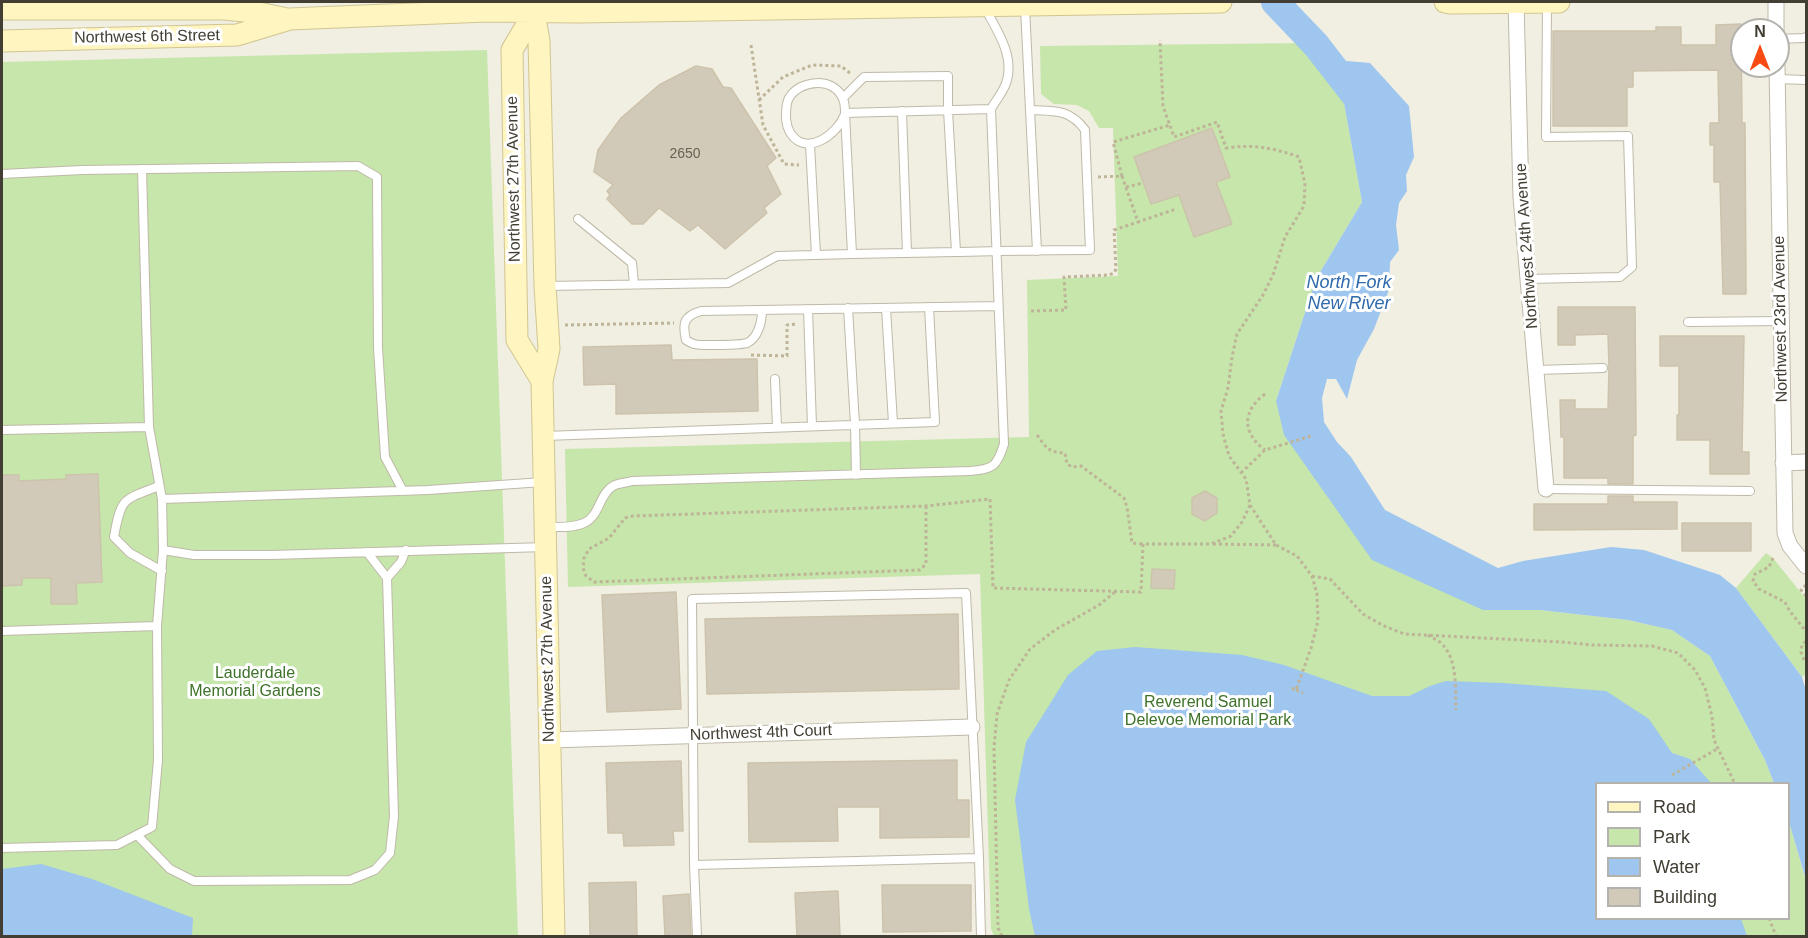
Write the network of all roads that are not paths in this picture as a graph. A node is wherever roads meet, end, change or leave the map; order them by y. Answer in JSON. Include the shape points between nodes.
{"nodes":[{"id":1,"x":1221,"y":2,"type":"edge"},
{"id":2,"x":1445,"y":2,"type":"edge"},
{"id":3,"x":1516,"y":2,"type":"edge"},
{"id":4,"x":1547,"y":2,"type":"edge"},
{"id":5,"x":1559,"y":2,"type":"edge"},
{"id":6,"x":1776,"y":2,"type":"edge"},
{"id":7,"x":856,"y":5,"type":"edge"},
{"id":8,"x":1005,"y":5,"type":"edge"},
{"id":9,"x":14,"y":6,"type":"edge"},
{"id":10,"x":676,"y":6,"type":"edge"},
{"id":11,"x":533,"y":7,"type":"edge"},
{"id":12,"x":1776,"y":18,"type":"edge"},
{"id":13,"x":291,"y":19,"type":"junction"},
{"id":14,"x":2,"y":22,"type":"edge"},
{"id":15,"x":1806,"y":38,"type":"edge"},
{"id":16,"x":1790,"y":39,"type":"edge"},
{"id":17,"x":2,"y":41,"type":"edge"},
{"id":18,"x":1790,"y":76,"type":"edge"},
{"id":19,"x":1777,"y":78,"type":"edge"},
{"id":20,"x":1806,"y":80,"type":"edge"},
{"id":21,"x":843,"y":98,"type":"junction"},
{"id":22,"x":991,"y":109,"type":"junction"},
{"id":23,"x":948,"y":110,"type":"junction"},
{"id":24,"x":1030,"y":110,"type":"junction"},
{"id":25,"x":902,"y":111,"type":"junction"},
{"id":26,"x":845,"y":112,"type":"junction"},
{"id":27,"x":810,"y":144,"type":"junction"},
{"id":28,"x":142,"y":169,"type":"junction"},
{"id":29,"x":2,"y":174,"type":"edge"},
{"id":30,"x":578,"y":219,"type":"dead end"},
{"id":31,"x":996,"y":251,"type":"junction"},
{"id":32,"x":1037,"y":251,"type":"junction"},
{"id":33,"x":956,"y":252,"type":"junction"},
{"id":34,"x":907,"y":253,"type":"junction"},
{"id":35,"x":852,"y":254,"type":"junction"},
{"id":36,"x":816,"y":255,"type":"junction"},
{"id":37,"x":1528,"y":279,"type":"junction"},
{"id":38,"x":633,"y":284,"type":"junction"},
{"id":39,"x":545,"y":286,"type":"junction"},
{"id":40,"x":998,"y":306,"type":"junction"},
{"id":41,"x":929,"y":307,"type":"junction"},
{"id":42,"x":848,"y":308,"type":"junction"},
{"id":43,"x":886,"y":308,"type":"junction"},
{"id":44,"x":808,"y":309,"type":"junction"},
{"id":45,"x":762,"y":310,"type":"junction"},
{"id":46,"x":1781,"y":321,"type":"junction"},
{"id":47,"x":1688,"y":322,"type":"dead end"},
{"id":48,"x":1603,"y":368,"type":"dead end"},
{"id":49,"x":1536,"y":370,"type":"junction"},
{"id":50,"x":775,"y":379,"type":"dead end"},
{"id":51,"x":542,"y":381,"type":"junction"},
{"id":52,"x":893,"y":423,"type":"junction"},
{"id":53,"x":855,"y":424,"type":"junction"},
{"id":54,"x":812,"y":426,"type":"junction"},
{"id":55,"x":149,"y":428,"type":"junction"},
{"id":56,"x":777,"y":428,"type":"junction"},
{"id":57,"x":2,"y":430,"type":"edge"},
{"id":58,"x":543,"y":436,"type":"junction"},
{"id":59,"x":1806,"y":462,"type":"edge"},
{"id":60,"x":1783,"y":463,"type":"junction"},
{"id":61,"x":856,"y":475,"type":"junction"},
{"id":62,"x":544,"y":482,"type":"junction"},
{"id":63,"x":159,"y":486,"type":"junction"},
{"id":64,"x":1546,"y":489,"type":"joint"},
{"id":65,"x":403,"y":491,"type":"junction"},
{"id":66,"x":1750,"y":491,"type":"dead end"},
{"id":67,"x":162,"y":499,"type":"junction"},
{"id":68,"x":545,"y":537,"type":"junction"},
{"id":69,"x":164,"y":550,"type":"junction"},
{"id":70,"x":406,"y":550,"type":"junction"},
{"id":71,"x":367,"y":552,"type":"junction"},
{"id":72,"x":1806,"y":566,"type":"edge"},
{"id":73,"x":162,"y":571,"type":"junction"},
{"id":74,"x":387,"y":578,"type":"junction"},
{"id":75,"x":157,"y":626,"type":"junction"},
{"id":76,"x":2,"y":631,"type":"edge"},
{"id":77,"x":972,"y":726,"type":"junction"},
{"id":78,"x":693,"y":735,"type":"junction"},
{"id":79,"x":550,"y":740,"type":"junction"},
{"id":80,"x":137,"y":835,"type":"junction"},
{"id":81,"x":2,"y":848,"type":"edge"},
{"id":82,"x":979,"y":858,"type":"junction"},
{"id":83,"x":694,"y":865,"type":"junction"},
{"id":84,"x":554,"y":936,"type":"edge"},
{"id":85,"x":697,"y":936,"type":"edge"},
{"id":86,"x":981,"y":936,"type":"edge"}],
"edges":[{"from":1,"to":8,"type":"street","name":"Northwest 6th Street"},
{"from":2,"to":3,"type":"street"},
{"from":3,"to":4,"type":"street"},
{"from":3,"to":37,"type":"street","name":"Northwest 24th Avenue","via":[[1521,197]]},
{"from":4,"to":5,"type":"street"},
{"from":4,"to":37,"type":"lane","via":[[1546,137],[1628,136],[1632,267],[1620,277]]},
{"from":6,"to":12,"type":"street"},
{"from":7,"to":8,"type":"street","name":"Northwest 6th Street"},
{"from":7,"to":10,"type":"street","name":"Northwest 6th Street"},
{"from":8,"to":22,"type":"lane","via":[[1009,69],[1007,81]]},
{"from":8,"to":24,"type":"lane"},
{"from":9,"to":13,"type":"street","name":"Northwest 6th Street","via":[[225,9]]},
{"from":9,"to":14,"type":"street"},
{"from":10,"to":11,"type":"street","name":"Northwest 6th Street"},
{"from":11,"to":13,"type":"street","name":"Northwest 6th Street"},
{"from":11,"to":39,"type":"street","name":"Northwest 27th Avenue","via":[[539,48]]},
{"from":11,"to":51,"type":"street","name":"Northwest 27th Avenue","via":[[512,50],[517,340]]},
{"from":13,"to":17,"type":"street","name":"Northwest 6th Street","via":[[237,35]]},
{"from":15,"to":16,"type":"lane"},
{"from":18,"to":20,"type":"lane"},
{"from":19,"to":46,"type":"street","name":"Northwest 23rd Avenue"},
{"from":21,"to":23,"type":"lane","via":[[864,77],[948,76]]},
{"from":21,"to":26,"type":"lane"},
{"from":21,"to":27,"type":"lane","via":[[834,86],[823,83],[796,89],[789,98],[786,124],[791,135],[800,143]]},
{"from":22,"to":23,"type":"lane"},
{"from":22,"to":31,"type":"lane"},
{"from":23,"to":25,"type":"lane"},
{"from":23,"to":33,"type":"lane"},
{"from":24,"to":32,"type":"lane"},
{"from":24,"to":32,"type":"lane","via":[[1060,111],[1077,119],[1085,130],[1090,249]]},
{"from":25,"to":26,"type":"lane"},
{"from":25,"to":34,"type":"lane"},
{"from":26,"to":27,"type":"lane","via":[[832,134]]},
{"from":26,"to":35,"type":"lane"},
{"from":27,"to":36,"type":"lane"},
{"from":28,"to":29,"type":"lane"},
{"from":28,"to":55,"type":"lane"},
{"from":28,"to":65,"type":"lane","via":[[358,166],[377,177],[378,348],[385,457]]},
{"from":30,"to":38,"type":"lane","via":[[632,263]]},
{"from":31,"to":32,"type":"lane"},
{"from":31,"to":33,"type":"lane"},
{"from":31,"to":40,"type":"lane"},
{"from":33,"to":34,"type":"lane"},
{"from":34,"to":35,"type":"lane"},
{"from":35,"to":36,"type":"lane"},
{"from":36,"to":38,"type":"lane","via":[[777,256],[728,283]]},
{"from":37,"to":49,"type":"street","name":"Northwest 24th Avenue"},
{"from":38,"to":39,"type":"lane"},
{"from":39,"to":51,"type":"street","name":"Northwest 27th Avenue","via":[[549,349]]},
{"from":40,"to":41,"type":"lane"},
{"from":40,"to":61,"type":"lane","via":[[1004,444],[999,459],[988,469]]},
{"from":41,"to":43,"type":"lane"},
{"from":41,"to":52,"type":"lane","via":[[935,422]]},
{"from":42,"to":43,"type":"lane"},
{"from":42,"to":44,"type":"lane"},
{"from":42,"to":53,"type":"lane"},
{"from":43,"to":52,"type":"lane"},
{"from":44,"to":45,"type":"lane"},
{"from":44,"to":54,"type":"lane"},
{"from":45,"to":45,"type":"lane","via":[[701,311],[690,315],[685,322],[686,340],[702,345],[745,344],[758,331]]},
{"from":46,"to":47,"type":"lane"},
{"from":46,"to":60,"type":"street","name":"Northwest 23rd Avenue"},
{"from":48,"to":49,"type":"lane"},
{"from":49,"to":64,"type":"street","name":"Northwest 24th Avenue"},
{"from":50,"to":56,"type":"lane"},
{"from":51,"to":58,"type":"street","name":"Northwest 27th Avenue"},
{"from":52,"to":53,"type":"lane"},
{"from":53,"to":54,"type":"lane"},
{"from":53,"to":61,"type":"lane"},
{"from":54,"to":56,"type":"lane"},
{"from":55,"to":57,"type":"lane"},
{"from":55,"to":63,"type":"lane"},
{"from":56,"to":58,"type":"lane"},
{"from":58,"to":62,"type":"street","name":"Northwest 27th Avenue"},
{"from":59,"to":60,"type":"street"},
{"from":60,"to":72,"type":"street","name":"Northwest 23rd Avenue","via":[[1785,533]]},
{"from":61,"to":68,"type":"lane","via":[[632,481],[612,486],[586,522]]},
{"from":62,"to":65,"type":"lane"},
{"from":62,"to":68,"type":"street","name":"Northwest 27th Avenue"},
{"from":63,"to":67,"type":"lane"},
{"from":63,"to":73,"type":"lane","via":[[128,498],[119,511],[114,537],[130,553]]},
{"from":64,"to":66,"type":"lane"},
{"from":65,"to":67,"type":"lane"},
{"from":67,"to":69,"type":"lane"},
{"from":68,"to":70,"type":"lane"},
{"from":68,"to":79,"type":"street","name":"Northwest 27th Avenue"},
{"from":69,"to":71,"type":"lane","via":[[194,555]]},
{"from":69,"to":73,"type":"lane"},
{"from":70,"to":71,"type":"lane"},
{"from":70,"to":74,"type":"lane"},
{"from":71,"to":74,"type":"lane"},
{"from":73,"to":75,"type":"lane"},
{"from":74,"to":80,"type":"lane","via":[[394,816],[390,853],[375,870],[350,880],[194,881],[170,868]]},
{"from":75,"to":76,"type":"lane"},
{"from":75,"to":80,"type":"lane","via":[[158,760],[152,827]]},
{"from":77,"to":78,"type":"street","name":"Northwest 4th Court"},
{"from":77,"to":78,"type":"lane","via":[[966,592],[692,599]]},
{"from":77,"to":82,"type":"lane"},
{"from":78,"to":79,"type":"street","name":"Northwest 4th Court"},
{"from":78,"to":83,"type":"lane"},
{"from":79,"to":84,"type":"street","name":"Northwest 27th Avenue"},
{"from":80,"to":81,"type":"lane","via":[[117,845]]},
{"from":82,"to":83,"type":"lane"},
{"from":82,"to":86,"type":"lane"},
{"from":83,"to":85,"type":"lane"}]}
